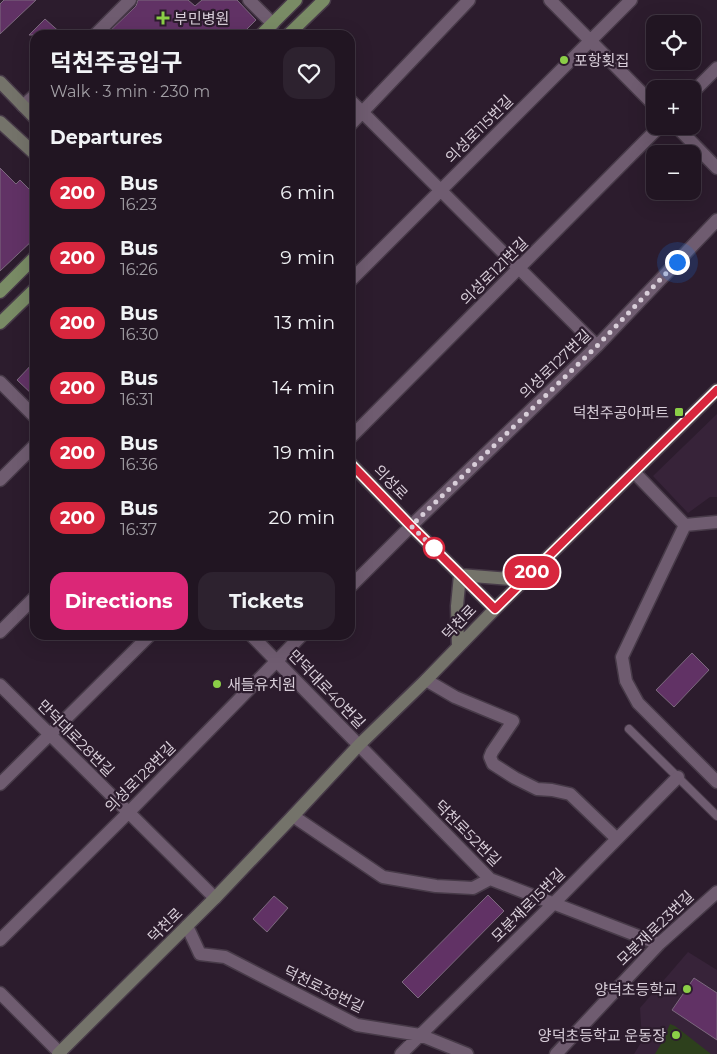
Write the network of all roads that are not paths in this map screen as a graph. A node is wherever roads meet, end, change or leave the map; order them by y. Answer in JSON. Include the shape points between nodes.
{"nodes":[{"id":1,"x":130,"y":0,"type":"edge"},
{"id":2,"x":249,"y":0,"type":"edge"},
{"id":3,"x":296,"y":0,"type":"edge"},
{"id":4,"x":324,"y":0,"type":"edge"},
{"id":5,"x":469,"y":0,"type":"edge"},
{"id":6,"x":550,"y":0,"type":"edge"},
{"id":7,"x":631,"y":0,"type":"edge"},
{"id":8,"x":272,"y":24,"type":"junction"},
{"id":9,"x":100,"y":30,"type":"edge"},
{"id":10,"x":266,"y":30,"type":"edge"},
{"id":11,"x":293,"y":30,"type":"edge"},
{"id":12,"x":590,"y":41,"type":"junction"},
{"id":13,"x":717,"y":68,"type":"edge"},
{"id":14,"x":0,"y":82,"type":"edge"},
{"id":15,"x":701,"y":84,"type":"edge"},
{"id":16,"x":646,"y":97,"type":"edge"},
{"id":17,"x":30,"y":100,"type":"edge"},
{"id":18,"x":355,"y":105,"type":"edge"},
{"id":19,"x":23,"y":106,"type":"junction"},
{"id":20,"x":362,"y":112,"type":"junction"},
{"id":21,"x":30,"y":117,"type":"edge"},
{"id":22,"x":355,"y":120,"type":"edge"},
{"id":23,"x":1,"y":126,"type":"edge"},
{"id":24,"x":651,"y":135,"type":"edge"},
{"id":25,"x":685,"y":135,"type":"edge"},
{"id":26,"x":30,"y":150,"type":"edge"},
{"id":27,"x":717,"y":168,"type":"edge"},
{"id":28,"x":441,"y":190,"type":"junction"},
{"id":29,"x":717,"y":220,"type":"edge"},
{"id":30,"x":30,"y":262,"type":"edge"},
{"id":31,"x":520,"y":268,"type":"junction"},
{"id":32,"x":355,"y":277,"type":"edge"},
{"id":33,"x":0,"y":292,"type":"edge"},
{"id":34,"x":30,"y":294,"type":"edge"},
{"id":35,"x":0,"y":323,"type":"edge"},
{"id":36,"x":597,"y":346,"type":"junction"},
{"id":37,"x":0,"y":382,"type":"edge"},
{"id":38,"x":717,"y":390,"type":"edge"},
{"id":39,"x":30,"y":412,"type":"edge"},
{"id":40,"x":355,"y":433,"type":"edge"},
{"id":41,"x":30,"y":450,"type":"edge"},
{"id":42,"x":355,"y":468,"type":"edge"},
{"id":43,"x":634,"y":472,"type":"junction"},
{"id":44,"x":0,"y":480,"type":"edge"},
{"id":45,"x":717,"y":522,"type":"edge"},
{"id":46,"x":685,"y":525,"type":"junction"},
{"id":47,"x":411,"y":526,"type":"junction"},
{"id":48,"x":460,"y":575,"type":"junction"},
{"id":49,"x":524,"y":580,"type":"junction"},
{"id":50,"x":355,"y":582,"type":"edge"},
{"id":51,"x":30,"y":602,"type":"edge"},
{"id":52,"x":495,"y":609,"type":"junction"},
{"id":53,"x":0,"y":632,"type":"edge"},
{"id":54,"x":145,"y":640,"type":"edge"},
{"id":55,"x":255,"y":640,"type":"edge"},
{"id":56,"x":297,"y":640,"type":"edge"},
{"id":57,"x":458,"y":647,"type":"junction"},
{"id":58,"x":277,"y":661,"type":"junction"},
{"id":59,"x":426,"y":680,"type":"junction"},
{"id":60,"x":0,"y":685,"type":"edge"},
{"id":61,"x":629,"y":729,"type":"dead end"},
{"id":62,"x":50,"y":734,"type":"junction"},
{"id":63,"x":359,"y":745,"type":"junction"},
{"id":64,"x":678,"y":777,"type":"junction"},
{"id":65,"x":717,"y":782,"type":"edge"},
{"id":66,"x":0,"y":784,"type":"edge"},
{"id":67,"x":128,"y":812,"type":"junction"},
{"id":68,"x":293,"y":816,"type":"junction"},
{"id":69,"x":717,"y":816,"type":"edge"},
{"id":70,"x":616,"y":838,"type":"junction"},
{"id":71,"x":490,"y":879,"type":"junction"},
{"id":72,"x":717,"y":892,"type":"edge"},
{"id":73,"x":215,"y":898,"type":"junction"},
{"id":74,"x":554,"y":903,"type":"junction"},
{"id":75,"x":187,"y":926,"type":"junction"},
{"id":76,"x":0,"y":940,"type":"edge"},
{"id":77,"x":659,"y":944,"type":"junction"},
{"id":78,"x":0,"y":993,"type":"edge"},
{"id":79,"x":420,"y":1035,"type":"junction"},
{"id":80,"x":60,"y":1054,"type":"edge"},
{"id":81,"x":401,"y":1054,"type":"edge"},
{"id":82,"x":467,"y":1054,"type":"edge"},
{"id":83,"x":556,"y":1054,"type":"edge"}],
"edges":[{"from":1,"to":9,"type":"street"},
{"from":2,"to":8,"type":"street"},
{"from":3,"to":8,"type":"main road"},
{"from":4,"to":11,"type":"main road"},
{"from":5,"to":20,"type":"street"},
{"from":6,"to":12,"type":"street"},
{"from":7,"to":12,"type":"street","name":"의성로115번길"},
{"from":8,"to":10,"type":"main road"},
{"from":12,"to":16,"type":"street"},
{"from":12,"to":28,"type":"street","name":"의성로115번길"},
{"from":13,"to":15,"type":"street"},
{"from":14,"to":19,"type":"main road"},
{"from":17,"to":19,"type":"street"},
{"from":18,"to":20,"type":"street"},
{"from":19,"to":21,"type":"main road"},
{"from":20,"to":22,"type":"street"},
{"from":20,"to":28,"type":"street"},
{"from":23,"to":26,"type":"main road"},
{"from":24,"to":31,"type":"street","name":"의성로121번길"},
{"from":25,"to":27,"type":"street"},
{"from":28,"to":31,"type":"street"},
{"from":28,"to":32,"type":"street","name":"의성로115번길"},
{"from":29,"to":36,"type":"street","name":"의성로127번길"},
{"from":30,"to":33,"type":"main road"},
{"from":31,"to":36,"type":"street"},
{"from":31,"to":40,"type":"street","name":"의성로121번길"},
{"from":34,"to":35,"type":"main road"},
{"from":36,"to":47,"type":"street","name":"의성로127번길"},
{"from":37,"to":39,"type":"street"},
{"from":38,"to":43,"type":"main road","name":"덕천로"},
{"from":41,"to":44,"type":"street"},
{"from":42,"to":47,"type":"main road","name":"의성로"},
{"from":43,"to":46,"type":"street"},
{"from":43,"to":49,"type":"main road","name":"덕천로"},
{"from":45,"to":46,"type":"street"},
{"from":46,"to":65,"type":"street","via":[[622,657],[626,681],[638,703]]},
{"from":47,"to":48,"type":"main road","name":"의성로"},
{"from":47,"to":50,"type":"street"},
{"from":48,"to":49,"type":"main road"},
{"from":48,"to":52,"type":"main road","name":"의성로"},
{"from":48,"to":57,"type":"main road"},
{"from":49,"to":52,"type":"main road","name":"덕천로"},
{"from":51,"to":53,"type":"street"},
{"from":52,"to":57,"type":"main road","name":"덕천로"},
{"from":54,"to":62,"type":"street"},
{"from":55,"to":58,"type":"street","name":"만덕대로40번길"},
{"from":56,"to":58,"type":"street","name":"의성로128번길"},
{"from":57,"to":59,"type":"main road","name":"덕천로"},
{"from":58,"to":63,"type":"street","name":"만덕대로40번길"},
{"from":58,"to":67,"type":"street","name":"의성로128번길"},
{"from":59,"to":63,"type":"main road","name":"덕천로"},
{"from":59,"to":70,"type":"street","via":[[513,722],[492,752],[493,764],[537,789],[570,794]]},
{"from":60,"to":62,"type":"street","name":"만덕대로28번길"},
{"from":61,"to":64,"type":"lane"},
{"from":62,"to":66,"type":"street"},
{"from":62,"to":67,"type":"street","name":"만덕대로28번길"},
{"from":63,"to":68,"type":"main road","name":"덕천로"},
{"from":63,"to":71,"type":"street","name":"덕천로52번길"},
{"from":64,"to":69,"type":"lane"},
{"from":64,"to":70,"type":"street","name":"모분재로15번길"},
{"from":67,"to":73,"type":"street","name":"만덕대로28번길"},
{"from":67,"to":76,"type":"street","name":"의성로128번길"},
{"from":68,"to":71,"type":"street","via":[[383,877],[436,886],[473,888]]},
{"from":68,"to":73,"type":"main road","name":"덕천로"},
{"from":70,"to":74,"type":"street","name":"모분재로15번길"},
{"from":71,"to":74,"type":"street","name":"덕천로52번길"},
{"from":72,"to":77,"type":"street","name":"모분재로23번길"},
{"from":73,"to":75,"type":"main road","name":"덕천로"},
{"from":74,"to":77,"type":"street","name":"덕천로52번길"},
{"from":74,"to":79,"type":"street","name":"모분재로15번길"},
{"from":75,"to":79,"type":"street","name":"덕천로38번길","via":[[200,954],[225,957],[356,1026]]},
{"from":75,"to":80,"type":"main road","name":"덕천로"},
{"from":77,"to":83,"type":"street","name":"모분재로23번길"},
{"from":78,"to":80,"type":"street"},
{"from":79,"to":81,"type":"street","name":"모분재로15번길"},
{"from":79,"to":82,"type":"street","name":"덕천로38번길"}]}
